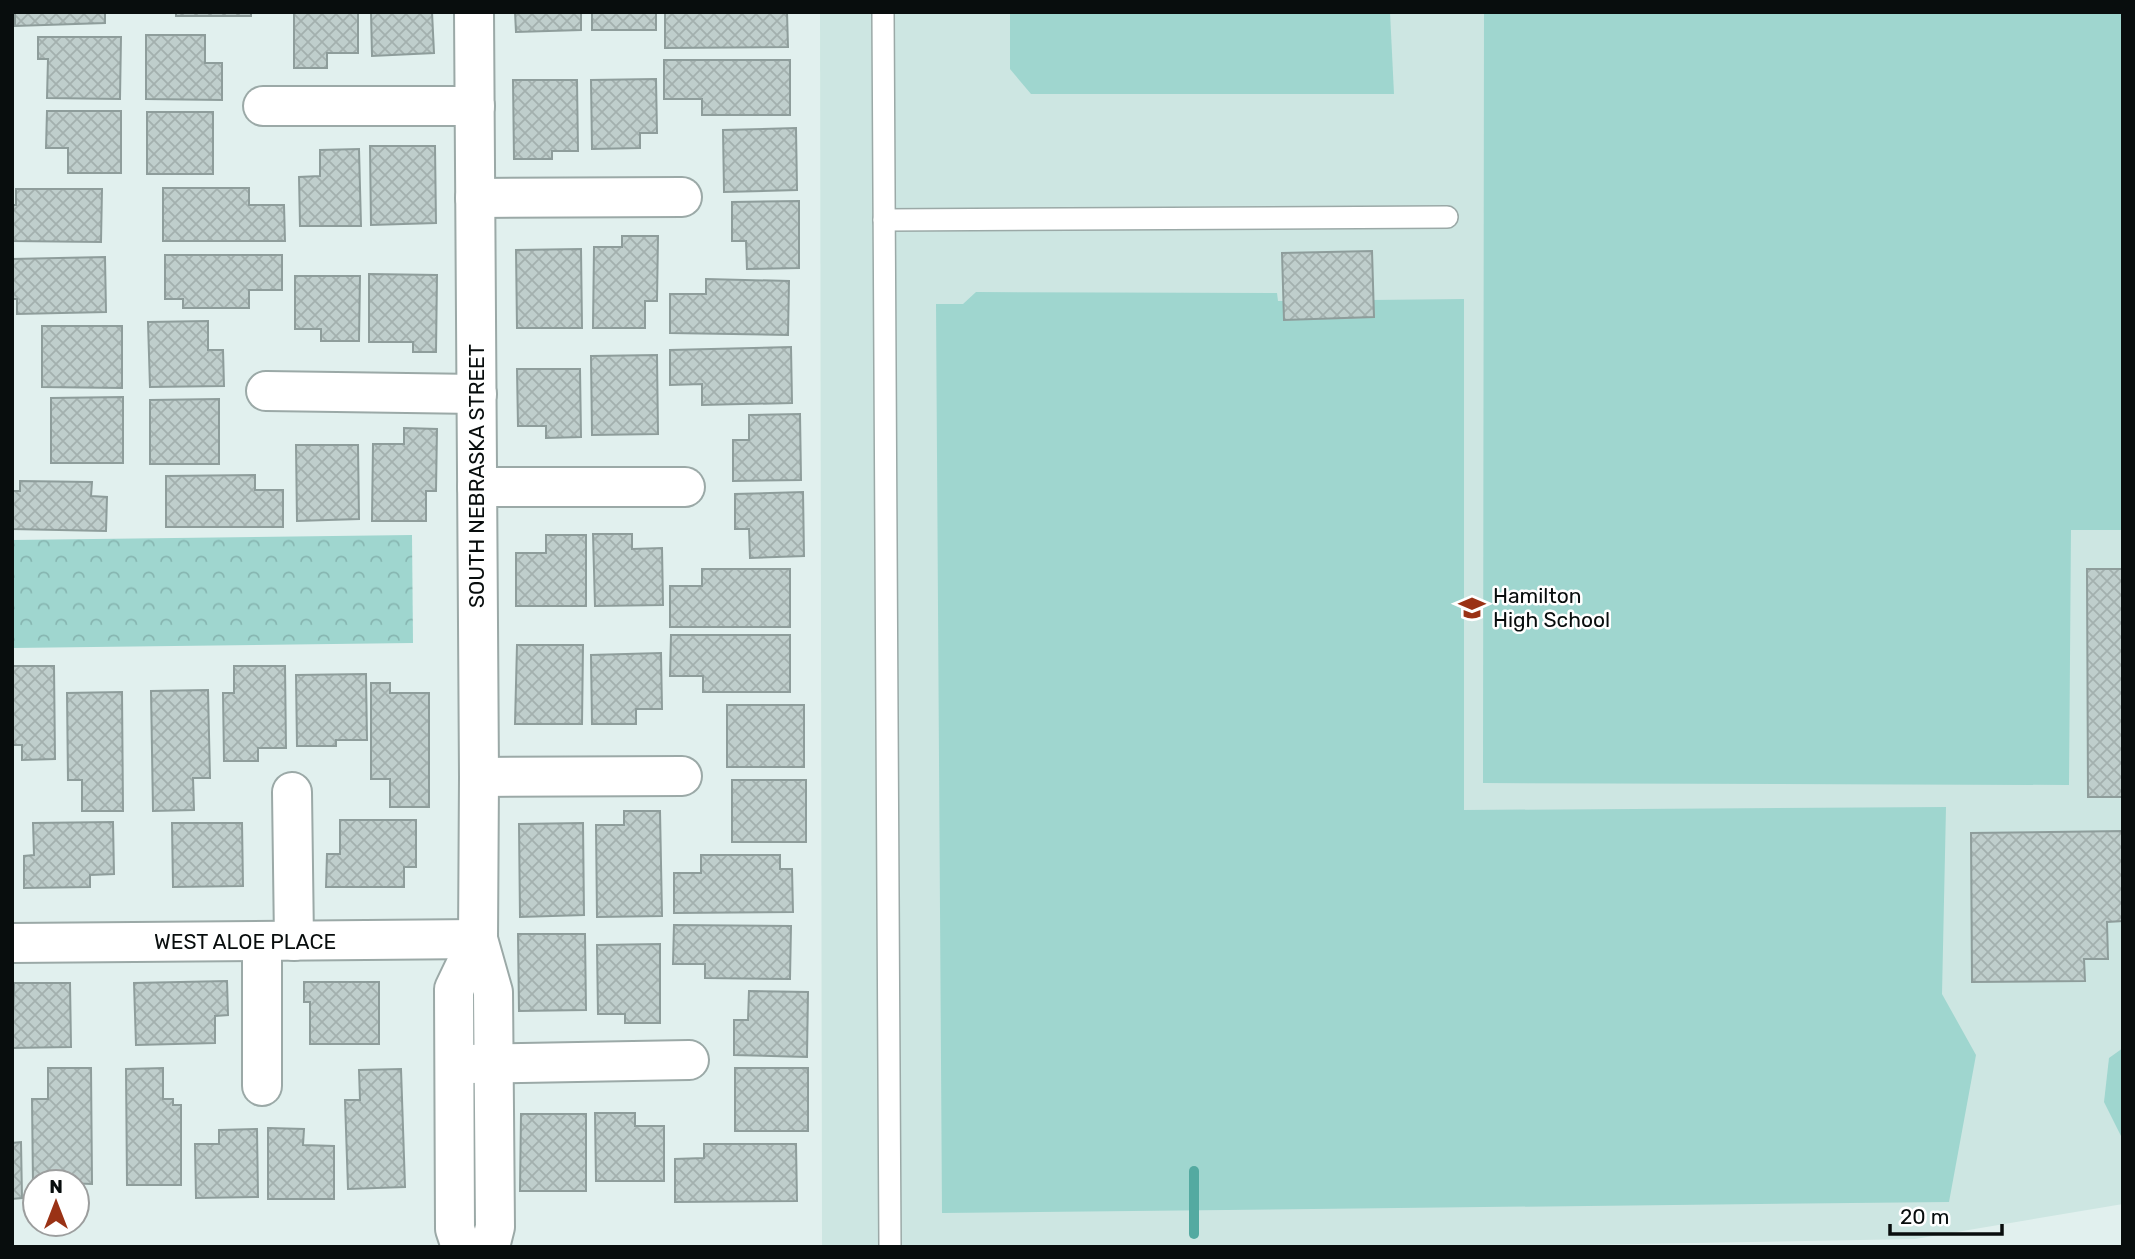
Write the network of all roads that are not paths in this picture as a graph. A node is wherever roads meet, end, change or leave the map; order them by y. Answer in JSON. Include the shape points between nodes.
{"nodes":[{"id":1,"x":474,"y":12,"type":"edge"},
{"id":2,"x":883,"y":12,"type":"edge"},
{"id":3,"x":263,"y":106,"type":"dead end"},
{"id":4,"x":475,"y":106,"type":"junction"},
{"id":5,"x":682,"y":197,"type":"dead end"},
{"id":6,"x":475,"y":198,"type":"junction"},
{"id":7,"x":1447,"y":217,"type":"dead end"},
{"id":8,"x":884,"y":220,"type":"junction"},
{"id":9,"x":266,"y":391,"type":"dead end"},
{"id":10,"x":477,"y":394,"type":"junction"},
{"id":11,"x":477,"y":487,"type":"junction"},
{"id":12,"x":685,"y":487,"type":"dead end"},
{"id":13,"x":682,"y":776,"type":"dead end"},
{"id":14,"x":479,"y":777,"type":"junction"},
{"id":15,"x":292,"y":792,"type":"dead end"},
{"id":16,"x":478,"y":939,"type":"junction"},
{"id":17,"x":278,"y":941,"type":"junction"},
{"id":18,"x":12,"y":943,"type":"edge"},
{"id":19,"x":689,"y":1060,"type":"dead end"},
{"id":20,"x":493,"y":1063,"type":"junction"},
{"id":21,"x":453,"y":1064,"type":"junction"},
{"id":22,"x":262,"y":1086,"type":"dead end"},
{"id":23,"x":461,"y":1247,"type":"edge"},
{"id":24,"x":490,"y":1247,"type":"edge"},
{"id":25,"x":890,"y":1247,"type":"edge"}],
"edges":[{"from":1,"to":4,"type":"street","name":"SOUTH NEBRASKA STREET"},
{"from":2,"to":8,"type":"lane"},
{"from":3,"to":4,"type":"street"},
{"from":4,"to":6,"type":"street","name":"SOUTH NEBRASKA STREET"},
{"from":5,"to":6,"type":"street"},
{"from":6,"to":10,"type":"street","name":"SOUTH NEBRASKA STREET"},
{"from":7,"to":8,"type":"lane"},
{"from":8,"to":25,"type":"lane"},
{"from":9,"to":10,"type":"street"},
{"from":10,"to":11,"type":"street","name":"SOUTH NEBRASKA STREET"},
{"from":11,"to":12,"type":"street"},
{"from":11,"to":14,"type":"street","name":"SOUTH NEBRASKA STREET"},
{"from":13,"to":14,"type":"street"},
{"from":14,"to":16,"type":"street","name":"SOUTH NEBRASKA STREET"},
{"from":15,"to":17,"type":"street"},
{"from":16,"to":17,"type":"street","name":"WEST ALOE PLACE"},
{"from":16,"to":20,"type":"street","name":"SOUTH NEBRASKA STREET","via":[[493,992]]},
{"from":16,"to":21,"type":"street","name":"SOUTH NEBRASKA STREET","via":[[454,989]]},
{"from":17,"to":18,"type":"street","name":"WEST ALOE PLACE"},
{"from":17,"to":22,"type":"street"},
{"from":19,"to":20,"type":"street"},
{"from":20,"to":21,"type":"street"},
{"from":20,"to":24,"type":"street","name":"SOUTH NEBRASKA STREET","via":[[495,1227]]},
{"from":21,"to":23,"type":"street","name":"SOUTH NEBRASKA STREET","via":[[455,1229]]}]}
